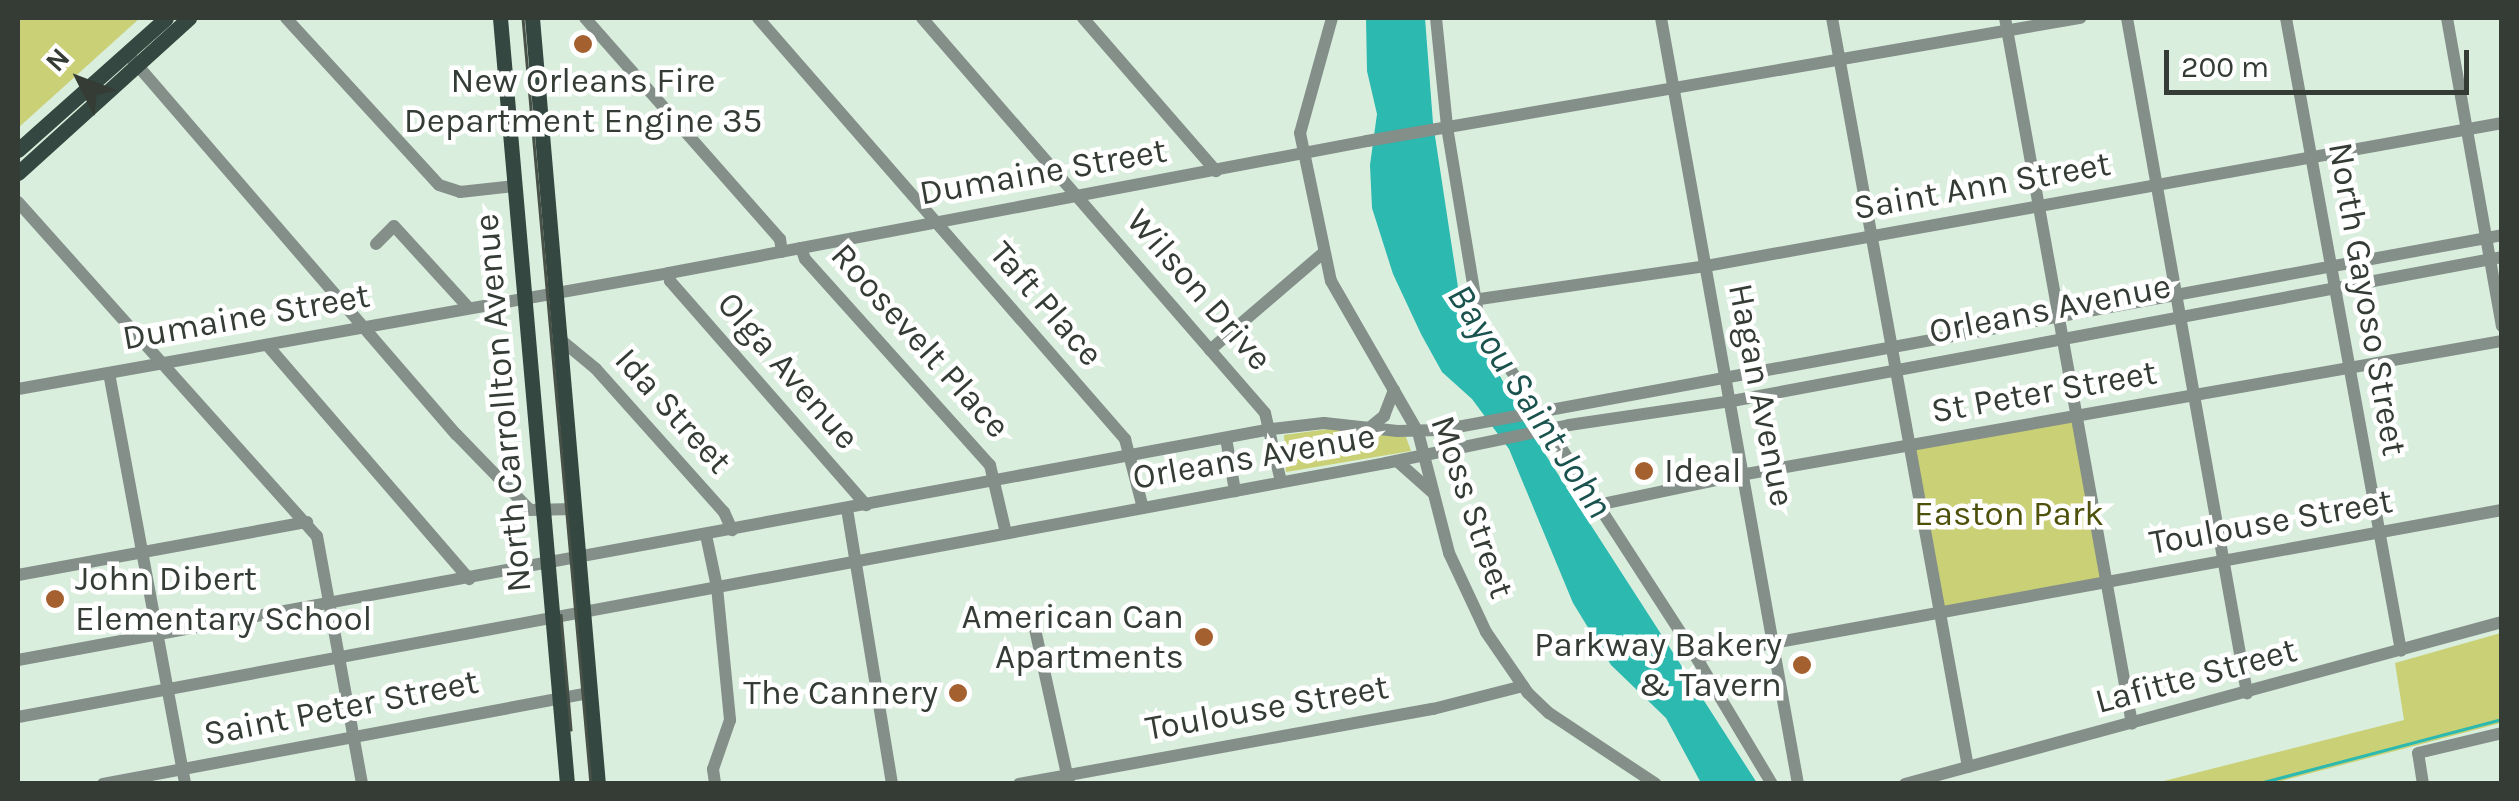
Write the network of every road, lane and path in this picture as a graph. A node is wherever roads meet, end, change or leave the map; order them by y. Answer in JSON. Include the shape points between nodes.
{"nodes":[{"id":1,"x":166,"y":18,"type":"edge"},
{"id":2,"x":189,"y":18,"type":"edge"},
{"id":3,"x":286,"y":18,"type":"edge"},
{"id":4,"x":530,"y":18,"type":"edge"},
{"id":5,"x":584,"y":18,"type":"edge"},
{"id":6,"x":758,"y":18,"type":"edge"},
{"id":7,"x":922,"y":18,"type":"edge"},
{"id":8,"x":1083,"y":18,"type":"edge"},
{"id":9,"x":1332,"y":18,"type":"edge"},
{"id":10,"x":1436,"y":18,"type":"edge"},
{"id":11,"x":1661,"y":18,"type":"edge"},
{"id":12,"x":1832,"y":18,"type":"edge"},
{"id":13,"x":2080,"y":18,"type":"edge"},
{"id":14,"x":2127,"y":18,"type":"edge"},
{"id":15,"x":2286,"y":18,"type":"edge"},
{"id":16,"x":2447,"y":18,"type":"edge"},
{"id":17,"x":500,"y":19,"type":"edge"},
{"id":18,"x":2006,"y":24,"type":"edge"},
{"id":19,"x":132,"y":59,"type":"junction"},
{"id":20,"x":1840,"y":60,"type":"junction"},
{"id":21,"x":1674,"y":89,"type":"junction"},
{"id":22,"x":2502,"y":123,"type":"edge"},
{"id":23,"x":1441,"y":128,"type":"junction"},
{"id":24,"x":2466,"y":129,"type":"junction"},
{"id":25,"x":18,"y":150,"type":"edge"},
{"id":26,"x":1303,"y":154,"type":"junction"},
{"id":27,"x":2311,"y":157,"type":"junction"},
{"id":28,"x":1216,"y":170,"type":"junction"},
{"id":29,"x":18,"y":172,"type":"edge"},
{"id":30,"x":2156,"y":185,"type":"junction"},
{"id":31,"x":515,"y":186,"type":"junction"},
{"id":32,"x":1078,"y":197,"type":"junction"},
{"id":33,"x":18,"y":202,"type":"edge"},
{"id":34,"x":2039,"y":206,"type":"junction"},
{"id":35,"x":934,"y":222,"type":"junction"},
{"id":36,"x":2502,"y":235,"type":"edge"},
{"id":37,"x":1872,"y":236,"type":"junction"},
{"id":38,"x":2486,"y":238,"type":"junction"},
{"id":39,"x":376,"y":244,"type":"dead end"},
{"id":40,"x":801,"y":248,"type":"junction"},
{"id":41,"x":782,"y":252,"type":"junction"},
{"id":42,"x":1323,"y":253,"type":"junction"},
{"id":43,"x":2496,"y":258,"type":"edge"},
{"id":44,"x":1706,"y":266,"type":"junction"},
{"id":45,"x":2330,"y":267,"type":"junction"},
{"id":46,"x":669,"y":273,"type":"junction"},
{"id":47,"x":2334,"y":288,"type":"junction"},
{"id":48,"x":556,"y":292,"type":"junction"},
{"id":49,"x":2176,"y":295,"type":"junction"},
{"id":50,"x":525,"y":298,"type":"junction"},
{"id":51,"x":1473,"y":300,"type":"junction"},
{"id":52,"x":468,"y":307,"type":"junction"},
{"id":53,"x":2180,"y":315,"type":"junction"},
{"id":54,"x":2059,"y":317,"type":"junction"},
{"id":55,"x":2502,"y":326,"type":"edge"},
{"id":56,"x":363,"y":327,"type":"junction"},
{"id":57,"x":2063,"y":336,"type":"junction"},
{"id":58,"x":560,"y":340,"type":"junction"},
{"id":59,"x":2502,"y":341,"type":"edge"},
{"id":60,"x":268,"y":346,"type":"junction"},
{"id":61,"x":1892,"y":348,"type":"junction"},
{"id":62,"x":1210,"y":350,"type":"junction"},
{"id":63,"x":162,"y":365,"type":"junction"},
{"id":64,"x":1896,"y":368,"type":"junction"},
{"id":65,"x":2348,"y":368,"type":"junction"},
{"id":66,"x":109,"y":373,"type":"junction"},
{"id":67,"x":1728,"y":378,"type":"junction"},
{"id":68,"x":18,"y":389,"type":"edge"},
{"id":69,"x":1394,"y":390,"type":"junction"},
{"id":70,"x":2194,"y":396,"type":"junction"},
{"id":71,"x":1732,"y":401,"type":"junction"},
{"id":72,"x":1532,"y":412,"type":"junction"},
{"id":73,"x":2078,"y":417,"type":"junction"},
{"id":74,"x":1368,"y":428,"type":"junction"},
{"id":75,"x":1272,"y":430,"type":"junction"},
{"id":76,"x":1543,"y":430,"type":"junction"},
{"id":77,"x":1418,"y":432,"type":"junction"},
{"id":78,"x":1226,"y":438,"type":"junction"},
{"id":79,"x":1911,"y":447,"type":"junction"},
{"id":80,"x":1132,"y":456,"type":"junction"},
{"id":81,"x":1425,"y":456,"type":"junction"},
{"id":82,"x":1398,"y":461,"type":"junction"},
{"id":83,"x":1746,"y":474,"type":"junction"},
{"id":84,"x":996,"y":482,"type":"junction"},
{"id":85,"x":1281,"y":482,"type":"junction"},
{"id":86,"x":1235,"y":491,"type":"junction"},
{"id":87,"x":1432,"y":492,"type":"junction"},
{"id":88,"x":1597,"y":505,"type":"junction"},
{"id":89,"x":866,"y":506,"type":"junction"},
{"id":90,"x":1143,"y":508,"type":"junction"},
{"id":91,"x":847,"y":509,"type":"junction"},
{"id":92,"x":574,"y":510,"type":"junction"},
{"id":93,"x":2502,"y":510,"type":"edge"},
{"id":94,"x":542,"y":511,"type":"junction"},
{"id":95,"x":307,"y":522,"type":"junction"},
{"id":96,"x":732,"y":530,"type":"junction"},
{"id":97,"x":1006,"y":533,"type":"junction"},
{"id":98,"x":2379,"y":533,"type":"junction"},
{"id":99,"x":706,"y":535,"type":"junction"},
{"id":100,"x":142,"y":550,"type":"junction"},
{"id":101,"x":578,"y":558,"type":"junction"},
{"id":102,"x":2224,"y":561,"type":"junction"},
{"id":103,"x":858,"y":562,"type":"junction"},
{"id":104,"x":546,"y":565,"type":"junction"},
{"id":105,"x":18,"y":574,"type":"edge"},
{"id":106,"x":469,"y":579,"type":"junction"},
{"id":107,"x":2107,"y":582,"type":"junction"},
{"id":108,"x":716,"y":586,"type":"junction"},
{"id":109,"x":330,"y":605,"type":"junction"},
{"id":110,"x":583,"y":612,"type":"junction"},
{"id":111,"x":1940,"y":612,"type":"junction"},
{"id":112,"x":551,"y":617,"type":"junction"},
{"id":113,"x":2502,"y":622,"type":"edge"},
{"id":114,"x":1035,"y":629,"type":"dead end"},
{"id":115,"x":157,"y":632,"type":"junction"},
{"id":116,"x":1774,"y":645,"type":"junction"},
{"id":117,"x":2401,"y":651,"type":"junction"},
{"id":118,"x":339,"y":656,"type":"junction"},
{"id":119,"x":1696,"y":657,"type":"junction"},
{"id":120,"x":18,"y":660,"type":"edge"},
{"id":121,"x":1523,"y":686,"type":"junction"},
{"id":122,"x":168,"y":689,"type":"junction"},
{"id":123,"x":590,"y":692,"type":"junction"},
{"id":124,"x":2247,"y":694,"type":"junction"},
{"id":125,"x":559,"y":697,"type":"junction"},
{"id":126,"x":18,"y":716,"type":"edge"},
{"id":127,"x":2132,"y":724,"type":"junction"},
{"id":128,"x":2502,"y":733,"type":"edge"},
{"id":129,"x":353,"y":736,"type":"junction"},
{"id":130,"x":1968,"y":767,"type":"junction"},
{"id":131,"x":182,"y":768,"type":"junction"},
{"id":132,"x":1068,"y":779,"type":"edge"},
{"id":133,"x":102,"y":784,"type":"edge"},
{"id":134,"x":185,"y":784,"type":"edge"},
{"id":135,"x":362,"y":784,"type":"edge"},
{"id":136,"x":566,"y":784,"type":"edge"},
{"id":137,"x":598,"y":784,"type":"edge"},
{"id":138,"x":715,"y":784,"type":"edge"},
{"id":139,"x":892,"y":784,"type":"edge"},
{"id":140,"x":1019,"y":784,"type":"edge"},
{"id":141,"x":1656,"y":784,"type":"edge"},
{"id":142,"x":1772,"y":784,"type":"edge"},
{"id":143,"x":1798,"y":784,"type":"edge"},
{"id":144,"x":1905,"y":784,"type":"edge"},
{"id":145,"x":2423,"y":784,"type":"edge"}],
"edges":[{"from":1,"to":19,"type":"main road"},
{"from":2,"to":19,"type":"main road"},
{"from":3,"to":31,"type":"street","via":[[439,184],[460,192]]},
{"from":4,"to":17,"type":"main road"},
{"from":4,"to":48,"type":"main road","name":"North Carrollton Avenue"},
{"from":5,"to":41,"type":"street","via":[[780,239]]},
{"from":6,"to":35,"type":"street","name":"Taft Place"},
{"from":7,"to":32,"type":"street","name":"Wilson Drive"},
{"from":8,"to":28,"type":"street"},
{"from":9,"to":26,"type":"street","name":"Moss Street","via":[[1304,109]]},
{"from":10,"to":23,"type":"street"},
{"from":11,"to":21,"type":"street","name":"Hagan Avenue"},
{"from":12,"to":20,"type":"street"},
{"from":13,"to":18,"type":"street","name":"Dumaine Street"},
{"from":14,"to":30,"type":"street"},
{"from":15,"to":27,"type":"street","name":"North Gayoso Street"},
{"from":16,"to":24,"type":"street"},
{"from":17,"to":31,"type":"main road","name":"North Carrollton Avenue"},
{"from":18,"to":20,"type":"street","name":"Dumaine Street"},
{"from":18,"to":34,"type":"street"},
{"from":19,"to":25,"type":"main road"},
{"from":19,"to":29,"type":"main road"},
{"from":19,"to":56,"type":"street"},
{"from":20,"to":21,"type":"street","name":"Dumaine Street"},
{"from":20,"to":37,"type":"street"},
{"from":21,"to":23,"type":"street","name":"Dumaine Street"},
{"from":21,"to":44,"type":"street","name":"Hagan Avenue"},
{"from":22,"to":24,"type":"street","name":"Saint Ann Street"},
{"from":23,"to":26,"type":"street","name":"Dumaine Street"},
{"from":23,"to":51,"type":"street"},
{"from":24,"to":27,"type":"street","name":"Saint Ann Street"},
{"from":24,"to":38,"type":"street"},
{"from":26,"to":28,"type":"street","name":"Dumaine Street"},
{"from":26,"to":42,"type":"street","name":"Moss Street"},
{"from":27,"to":30,"type":"street","name":"Saint Ann Street"},
{"from":27,"to":45,"type":"street","name":"North Gayoso Street"},
{"from":28,"to":32,"type":"street","name":"Dumaine Street"},
{"from":30,"to":34,"type":"street","name":"Saint Ann Street"},
{"from":30,"to":49,"type":"street"},
{"from":31,"to":50,"type":"main road","name":"North Carrollton Avenue"},
{"from":32,"to":35,"type":"street","name":"Dumaine Street"},
{"from":32,"to":62,"type":"street","name":"Wilson Drive"},
{"from":33,"to":63,"type":"street"},
{"from":34,"to":37,"type":"street","name":"Saint Ann Street"},
{"from":34,"to":54,"type":"street"},
{"from":35,"to":40,"type":"street","name":"Dumaine Street"},
{"from":35,"to":80,"type":"street","name":"Taft Place"},
{"from":36,"to":38,"type":"street","name":"Orleans Avenue"},
{"from":37,"to":44,"type":"street","name":"Saint Ann Street"},
{"from":37,"to":61,"type":"street"},
{"from":38,"to":43,"type":"street"},
{"from":38,"to":45,"type":"street","name":"Orleans Avenue"},
{"from":39,"to":52,"type":"street","via":[[394,226]]},
{"from":40,"to":41,"type":"street","name":"Dumaine Street"},
{"from":40,"to":84,"type":"street","name":"Roosevelt Place","via":[[990,464]]},
{"from":41,"to":46,"type":"street","name":"Dumaine Street"},
{"from":42,"to":62,"type":"street"},
{"from":42,"to":69,"type":"street","name":"Moss Street","via":[[1350,320]]},
{"from":43,"to":47,"type":"street","name":"Orleans Avenue"},
{"from":43,"to":55,"type":"street"},
{"from":44,"to":51,"type":"street","name":"Saint Ann Street"},
{"from":44,"to":67,"type":"street","name":"Hagan Avenue"},
{"from":45,"to":47,"type":"street","name":"North Gayoso Street"},
{"from":45,"to":49,"type":"street","name":"Orleans Avenue"},
{"from":46,"to":48,"type":"street","name":"Dumaine Street"},
{"from":46,"to":89,"type":"street","name":"Olga Avenue","via":[[670,282]]},
{"from":47,"to":53,"type":"street","name":"Orleans Avenue"},
{"from":47,"to":65,"type":"street","name":"North Gayoso Street"},
{"from":48,"to":50,"type":"street","name":"Dumaine Street"},
{"from":48,"to":58,"type":"main road","name":"North Carrollton Avenue"},
{"from":49,"to":53,"type":"street"},
{"from":49,"to":54,"type":"street","name":"Orleans Avenue"},
{"from":50,"to":52,"type":"street","name":"Dumaine Street"},
{"from":50,"to":94,"type":"main road","name":"North Carrollton Avenue"},
{"from":51,"to":72,"type":"street","via":[[1483,330]]},
{"from":52,"to":56,"type":"street","name":"Dumaine Street"},
{"from":53,"to":57,"type":"street","name":"Orleans Avenue"},
{"from":53,"to":70,"type":"street"},
{"from":54,"to":57,"type":"street"},
{"from":54,"to":61,"type":"street","name":"Orleans Avenue"},
{"from":56,"to":60,"type":"street","name":"Dumaine Street"},
{"from":56,"to":94,"type":"street","via":[[530,510]]},
{"from":57,"to":64,"type":"street","name":"Orleans Avenue"},
{"from":57,"to":73,"type":"street"},
{"from":58,"to":92,"type":"main road","name":"North Carrollton Avenue"},
{"from":58,"to":96,"type":"street","name":"Ida Street","via":[[596,369],[724,512]]},
{"from":59,"to":65,"type":"street","name":"St Peter Street"},
{"from":60,"to":63,"type":"street","name":"Dumaine Street"},
{"from":60,"to":106,"type":"street"},
{"from":61,"to":64,"type":"street"},
{"from":61,"to":67,"type":"street","name":"Orleans Avenue"},
{"from":62,"to":75,"type":"street","name":"Wilson Drive","via":[[1266,413]]},
{"from":63,"to":66,"type":"street","name":"Dumaine Street"},
{"from":63,"to":95,"type":"street"},
{"from":64,"to":71,"type":"street","name":"Orleans Avenue"},
{"from":64,"to":79,"type":"street"},
{"from":65,"to":70,"type":"street","name":"St Peter Street"},
{"from":65,"to":98,"type":"street","name":"North Gayoso Street"},
{"from":66,"to":68,"type":"street","name":"Dumaine Street"},
{"from":66,"to":100,"type":"street"},
{"from":67,"to":71,"type":"street","name":"Hagan Avenue"},
{"from":67,"to":72,"type":"street","name":"Orleans Avenue"},
{"from":69,"to":74,"type":"street","via":[[1384,416]]},
{"from":69,"to":77,"type":"street","name":"Moss Street"},
{"from":70,"to":73,"type":"street","name":"St Peter Street"},
{"from":70,"to":102,"type":"street"},
{"from":71,"to":76,"type":"street","name":"Orleans Avenue"},
{"from":71,"to":83,"type":"street","name":"Hagan Avenue"},
{"from":72,"to":76,"type":"street"},
{"from":72,"to":77,"type":"street","name":"Orleans Avenue"},
{"from":73,"to":79,"type":"street","name":"St Peter Street"},
{"from":73,"to":107,"type":"street"},
{"from":74,"to":75,"type":"street","name":"Orleans Avenue","via":[[1324,423]]},
{"from":74,"to":77,"type":"street","name":"Orleans Avenue"},
{"from":75,"to":78,"type":"street","name":"Orleans Avenue"},
{"from":75,"to":85,"type":"street","name":"Wilson Drive"},
{"from":76,"to":81,"type":"street","name":"Orleans Avenue"},
{"from":76,"to":88,"type":"street"},
{"from":77,"to":81,"type":"street","name":"Moss Street"},
{"from":78,"to":80,"type":"street","name":"Orleans Avenue"},
{"from":78,"to":86,"type":"street"},
{"from":79,"to":83,"type":"street","name":"St Peter Street"},
{"from":79,"to":111,"type":"street"},
{"from":80,"to":84,"type":"street","name":"Orleans Avenue"},
{"from":80,"to":90,"type":"street","name":"Taft Place"},
{"from":81,"to":82,"type":"street","name":"Orleans Avenue"},
{"from":81,"to":87,"type":"street","name":"Moss Street"},
{"from":82,"to":85,"type":"street","name":"Orleans Avenue"},
{"from":82,"to":87,"type":"street"},
{"from":83,"to":88,"type":"street","name":"St Peter Street"},
{"from":83,"to":116,"type":"street","name":"Hagan Avenue"},
{"from":84,"to":89,"type":"street","name":"Orleans Avenue"},
{"from":84,"to":97,"type":"street","name":"Roosevelt Place"},
{"from":85,"to":86,"type":"street","name":"Orleans Avenue"},
{"from":86,"to":90,"type":"street","name":"Orleans Avenue"},
{"from":87,"to":121,"type":"street","name":"Moss Street","via":[[1466,594]]},
{"from":88,"to":119,"type":"street"},
{"from":89,"to":91,"type":"street","name":"Orleans Avenue"},
{"from":90,"to":97,"type":"street","name":"Orleans Avenue"},
{"from":91,"to":96,"type":"street","name":"Orleans Avenue"},
{"from":91,"to":103,"type":"street"},
{"from":92,"to":94,"type":"street"},
{"from":92,"to":101,"type":"main road","name":"North Carrollton Avenue"},
{"from":93,"to":98,"type":"street","name":"Toulouse Street"},
{"from":94,"to":104,"type":"main road","name":"North Carrollton Avenue"},
{"from":95,"to":100,"type":"street"},
{"from":95,"to":109,"type":"street","via":[[318,536]]},
{"from":96,"to":99,"type":"street","name":"Orleans Avenue"},
{"from":97,"to":103,"type":"street","name":"Orleans Avenue"},
{"from":98,"to":102,"type":"street","name":"Toulouse Street"},
{"from":98,"to":117,"type":"street","name":"North Gayoso Street"},
{"from":99,"to":101,"type":"street","name":"Orleans Avenue"},
{"from":99,"to":108,"type":"street"},
{"from":100,"to":105,"type":"street"},
{"from":100,"to":115,"type":"street"},
{"from":101,"to":104,"type":"street","name":"Orleans Avenue"},
{"from":101,"to":110,"type":"main road","name":"North Carrollton Avenue"},
{"from":102,"to":107,"type":"street","name":"Toulouse Street"},
{"from":102,"to":124,"type":"street"},
{"from":103,"to":108,"type":"street","name":"Orleans Avenue"},
{"from":103,"to":139,"type":"street"},
{"from":104,"to":106,"type":"street","name":"Orleans Avenue"},
{"from":104,"to":112,"type":"main road","name":"North Carrollton Avenue"},
{"from":106,"to":109,"type":"street","name":"Orleans Avenue"},
{"from":107,"to":111,"type":"street","name":"Toulouse Street"},
{"from":107,"to":127,"type":"street"},
{"from":108,"to":110,"type":"street","name":"Orleans Avenue"},
{"from":108,"to":138,"type":"street","via":[[730,720],[712,769]]},
{"from":109,"to":115,"type":"street","name":"Orleans Avenue"},
{"from":109,"to":118,"type":"street"},
{"from":110,"to":112,"type":"street","name":"Orleans Avenue"},
{"from":110,"to":123,"type":"main road","name":"North Carrollton Avenue"},
{"from":111,"to":116,"type":"street","name":"Toulouse Street"},
{"from":111,"to":130,"type":"street"},
{"from":112,"to":118,"type":"street","name":"Orleans Avenue"},
{"from":112,"to":125,"type":"main road","name":"North Carrollton Avenue"},
{"from":113,"to":117,"type":"street","name":"Lafitte Street"},
{"from":114,"to":132,"type":"street"},
{"from":115,"to":120,"type":"street","name":"Orleans Avenue"},
{"from":115,"to":122,"type":"street"},
{"from":116,"to":119,"type":"street","name":"Toulouse Street"},
{"from":116,"to":143,"type":"street","name":"Hagan Avenue"},
{"from":117,"to":124,"type":"street","name":"Lafitte Street"},
{"from":118,"to":122,"type":"street","name":"Orleans Avenue"},
{"from":118,"to":129,"type":"street"},
{"from":119,"to":142,"type":"street"},
{"from":121,"to":132,"type":"street","name":"Toulouse Street"},
{"from":121,"to":141,"type":"street","name":"Moss Street","via":[[1574,733]]},
{"from":122,"to":126,"type":"street","name":"Orleans Avenue"},
{"from":122,"to":131,"type":"street"},
{"from":123,"to":125,"type":"street","name":"Saint Peter Street"},
{"from":123,"to":137,"type":"main road","name":"North Carrollton Avenue"},
{"from":124,"to":127,"type":"street","name":"Lafitte Street"},
{"from":125,"to":129,"type":"street","name":"Saint Peter Street"},
{"from":125,"to":136,"type":"main road","name":"North Carrollton Avenue"},
{"from":127,"to":130,"type":"street","name":"Lafitte Street"},
{"from":128,"to":145,"type":"street","via":[[2418,753]]},
{"from":129,"to":131,"type":"street","name":"Saint Peter Street"},
{"from":129,"to":135,"type":"street"},
{"from":130,"to":144,"type":"street","name":"Lafitte Street"},
{"from":131,"to":133,"type":"street","name":"Saint Peter Street"},
{"from":131,"to":134,"type":"street"},
{"from":132,"to":140,"type":"street","name":"Toulouse Street"}]}
